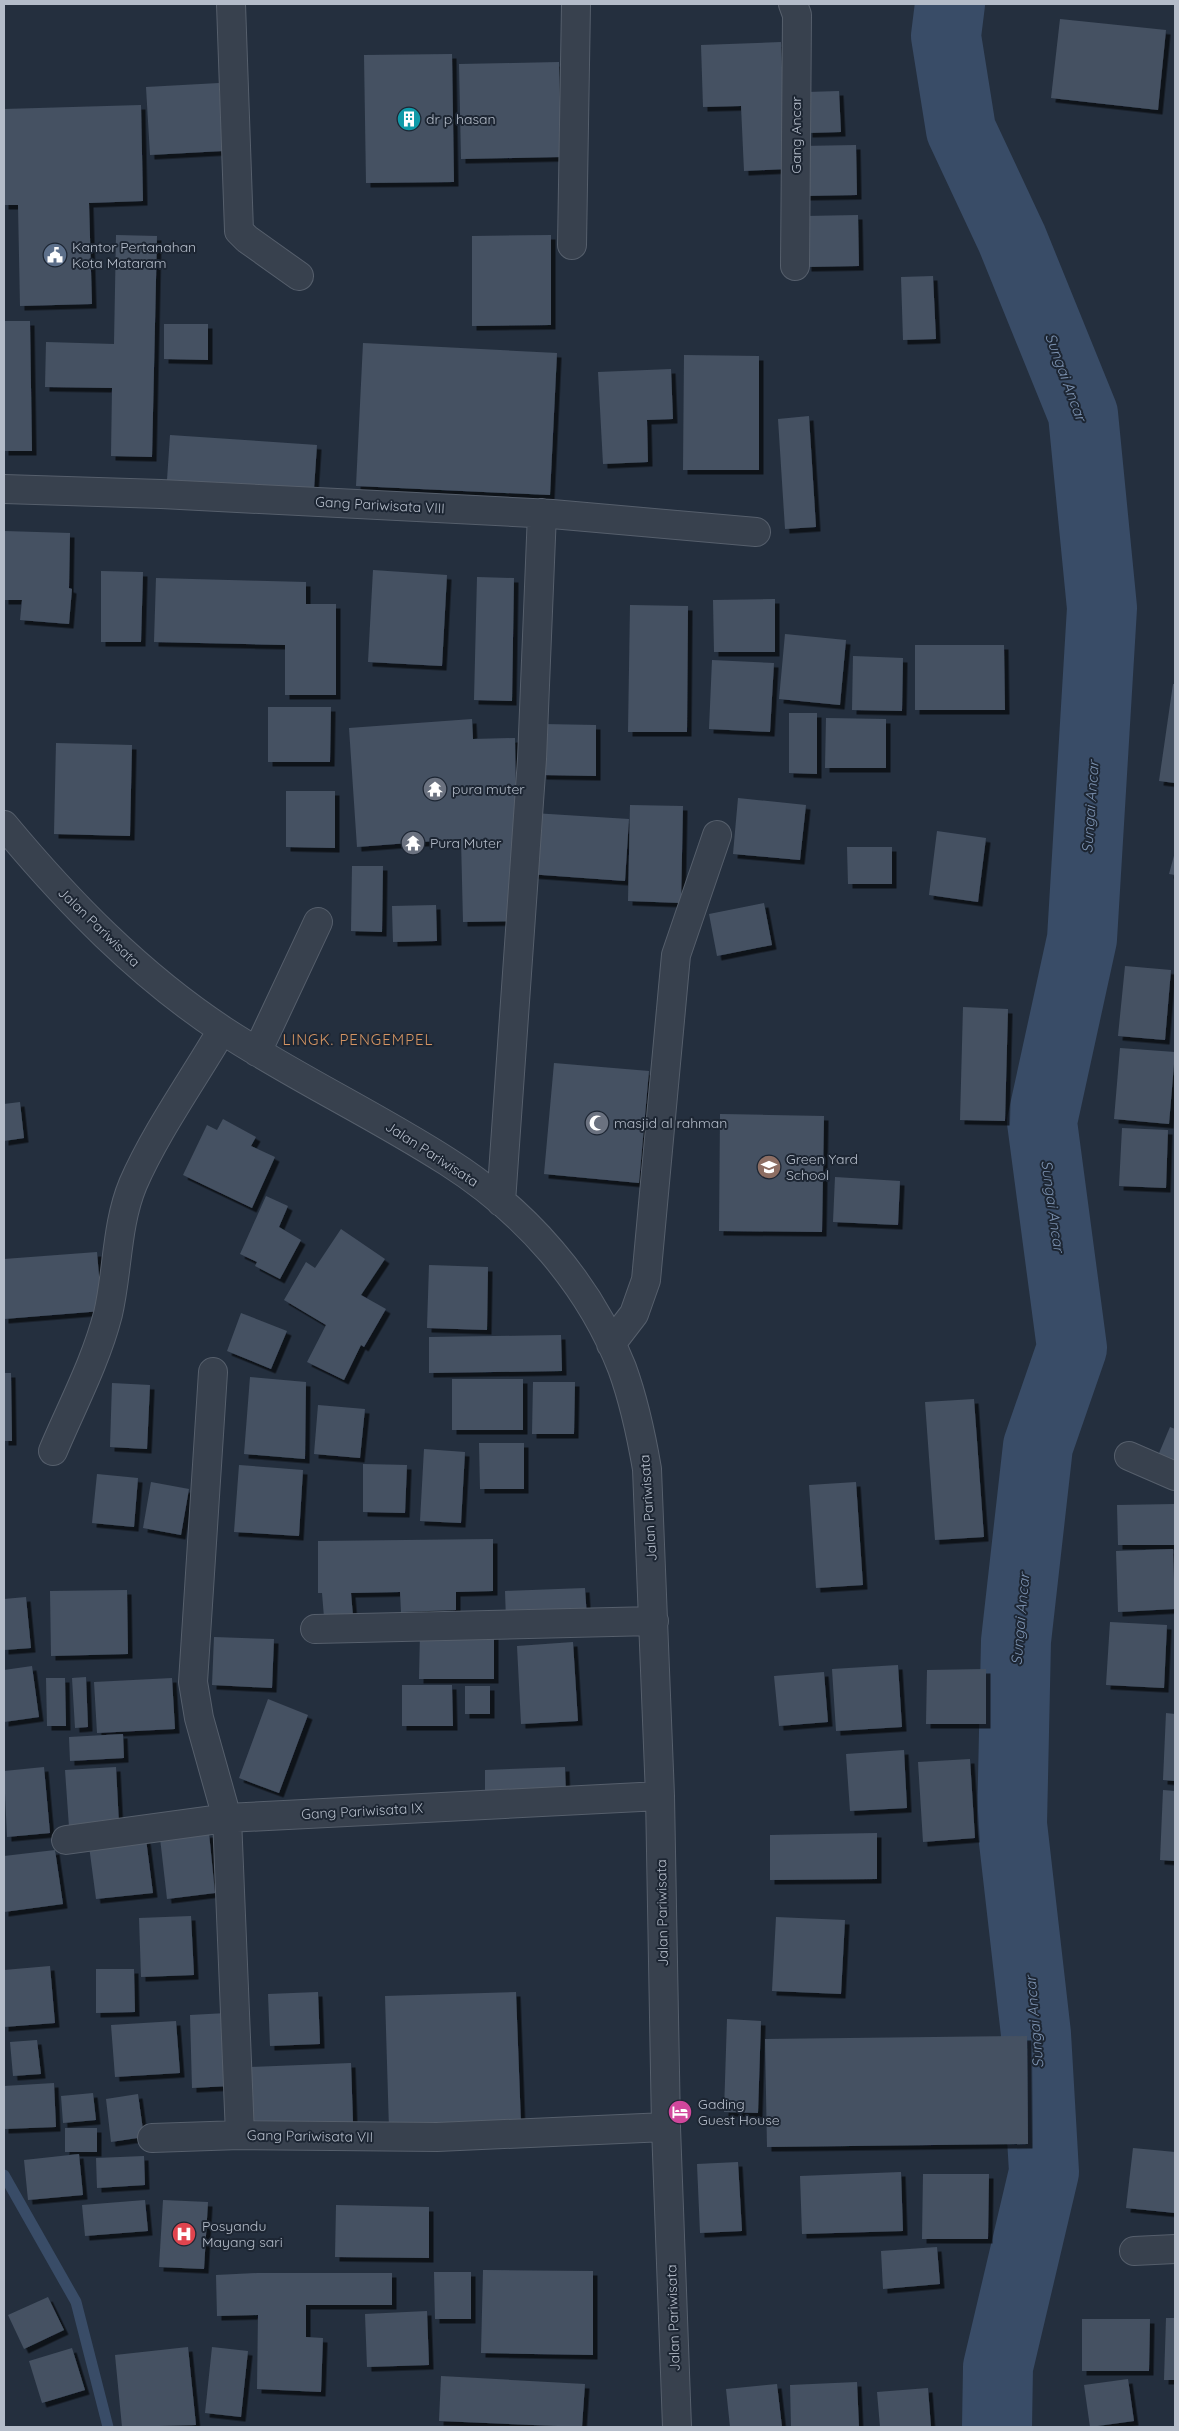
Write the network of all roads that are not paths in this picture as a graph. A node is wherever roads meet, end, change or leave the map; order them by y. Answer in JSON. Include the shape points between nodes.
{"nodes":[{"id":1,"x":230,"y":4,"type":"edge"},
{"id":2,"x":576,"y":4,"type":"edge"},
{"id":3,"x":793,"y":4,"type":"edge"},
{"id":4,"x":572,"y":245,"type":"dead end"},
{"id":5,"x":795,"y":266,"type":"dead end"},
{"id":6,"x":299,"y":276,"type":"dead end"},
{"id":7,"x":4,"y":488,"type":"edge"},
{"id":8,"x":542,"y":514,"type":"junction"},
{"id":9,"x":756,"y":532,"type":"dead end"},
{"id":10,"x":4,"y":825,"type":"edge"},
{"id":11,"x":717,"y":835,"type":"dead end"},
{"id":12,"x":318,"y":922,"type":"dead end"},
{"id":13,"x":222,"y":1030,"type":"junction"},
{"id":14,"x":257,"y":1052,"type":"junction"},
{"id":15,"x":501,"y":1202,"type":"junction"},
{"id":16,"x":612,"y":1344,"type":"junction"},
{"id":17,"x":213,"y":1372,"type":"dead end"},
{"id":18,"x":53,"y":1451,"type":"dead end"},
{"id":19,"x":1129,"y":1456,"type":"dead end"},
{"id":20,"x":1175,"y":1476,"type":"edge"},
{"id":21,"x":654,"y":1621,"type":"junction"},
{"id":22,"x":315,"y":1629,"type":"dead end"},
{"id":23,"x":660,"y":1796,"type":"junction"},
{"id":24,"x":227,"y":1818,"type":"junction"},
{"id":25,"x":66,"y":1840,"type":"dead end"},
{"id":26,"x":666,"y":2127,"type":"junction"},
{"id":27,"x":240,"y":2135,"type":"junction"},
{"id":28,"x":152,"y":2138,"type":"dead end"},
{"id":29,"x":1175,"y":2249,"type":"edge"},
{"id":30,"x":1134,"y":2251,"type":"dead end"},
{"id":31,"x":677,"y":2427,"type":"edge"}],
"edges":[{"from":1,"to":6,"type":"street","via":[[239,231]]},
{"from":2,"to":4,"type":"street"},
{"from":3,"to":5,"type":"street","name":"Gang Ancar","via":[[797,16]]},
{"from":7,"to":8,"type":"street","name":"Gang Pariwisata VIII"},
{"from":8,"to":9,"type":"street","name":"Gang Pariwisata VIII"},
{"from":8,"to":15,"type":"street","via":[[532,759]]},
{"from":10,"to":13,"type":"street","name":"Jalan Pariwisata","via":[[90,921],[177,997]]},
{"from":11,"to":16,"type":"street","via":[[676,955],[646,1280],[634,1314]]},
{"from":12,"to":14,"type":"street"},
{"from":13,"to":14,"type":"street","name":"Jalan Pariwisata"},
{"from":13,"to":18,"type":"street","via":[[133,1185],[121,1230],[108,1313]]},
{"from":14,"to":15,"type":"street","name":"Jalan Pariwisata","via":[[450,1163]]},
{"from":15,"to":16,"type":"street","name":"Jalan Pariwisata","via":[[538,1235],[568,1270]]},
{"from":16,"to":21,"type":"street","name":"Jalan Pariwisata","via":[[636,1414],[647,1469]]},
{"from":17,"to":24,"type":"street","name":"Gang Pariwisata VII","via":[[193,1682]]},
{"from":19,"to":20,"type":"street"},
{"from":21,"to":22,"type":"street"},
{"from":21,"to":23,"type":"street","name":"Jalan Pariwisata"},
{"from":23,"to":24,"type":"street","name":"Gang Pariwisata IX"},
{"from":23,"to":26,"type":"street","name":"Jalan Pariwisata"},
{"from":24,"to":25,"type":"street","name":"Gang Pariwisata IX"},
{"from":24,"to":27,"type":"street","name":"Gang Pariwisata VII"},
{"from":26,"to":27,"type":"street","name":"Gang Pariwisata VII","via":[[437,2137]]},
{"from":26,"to":31,"type":"street","name":"Jalan Pariwisata"},
{"from":27,"to":28,"type":"street"},
{"from":29,"to":30,"type":"street"}]}
